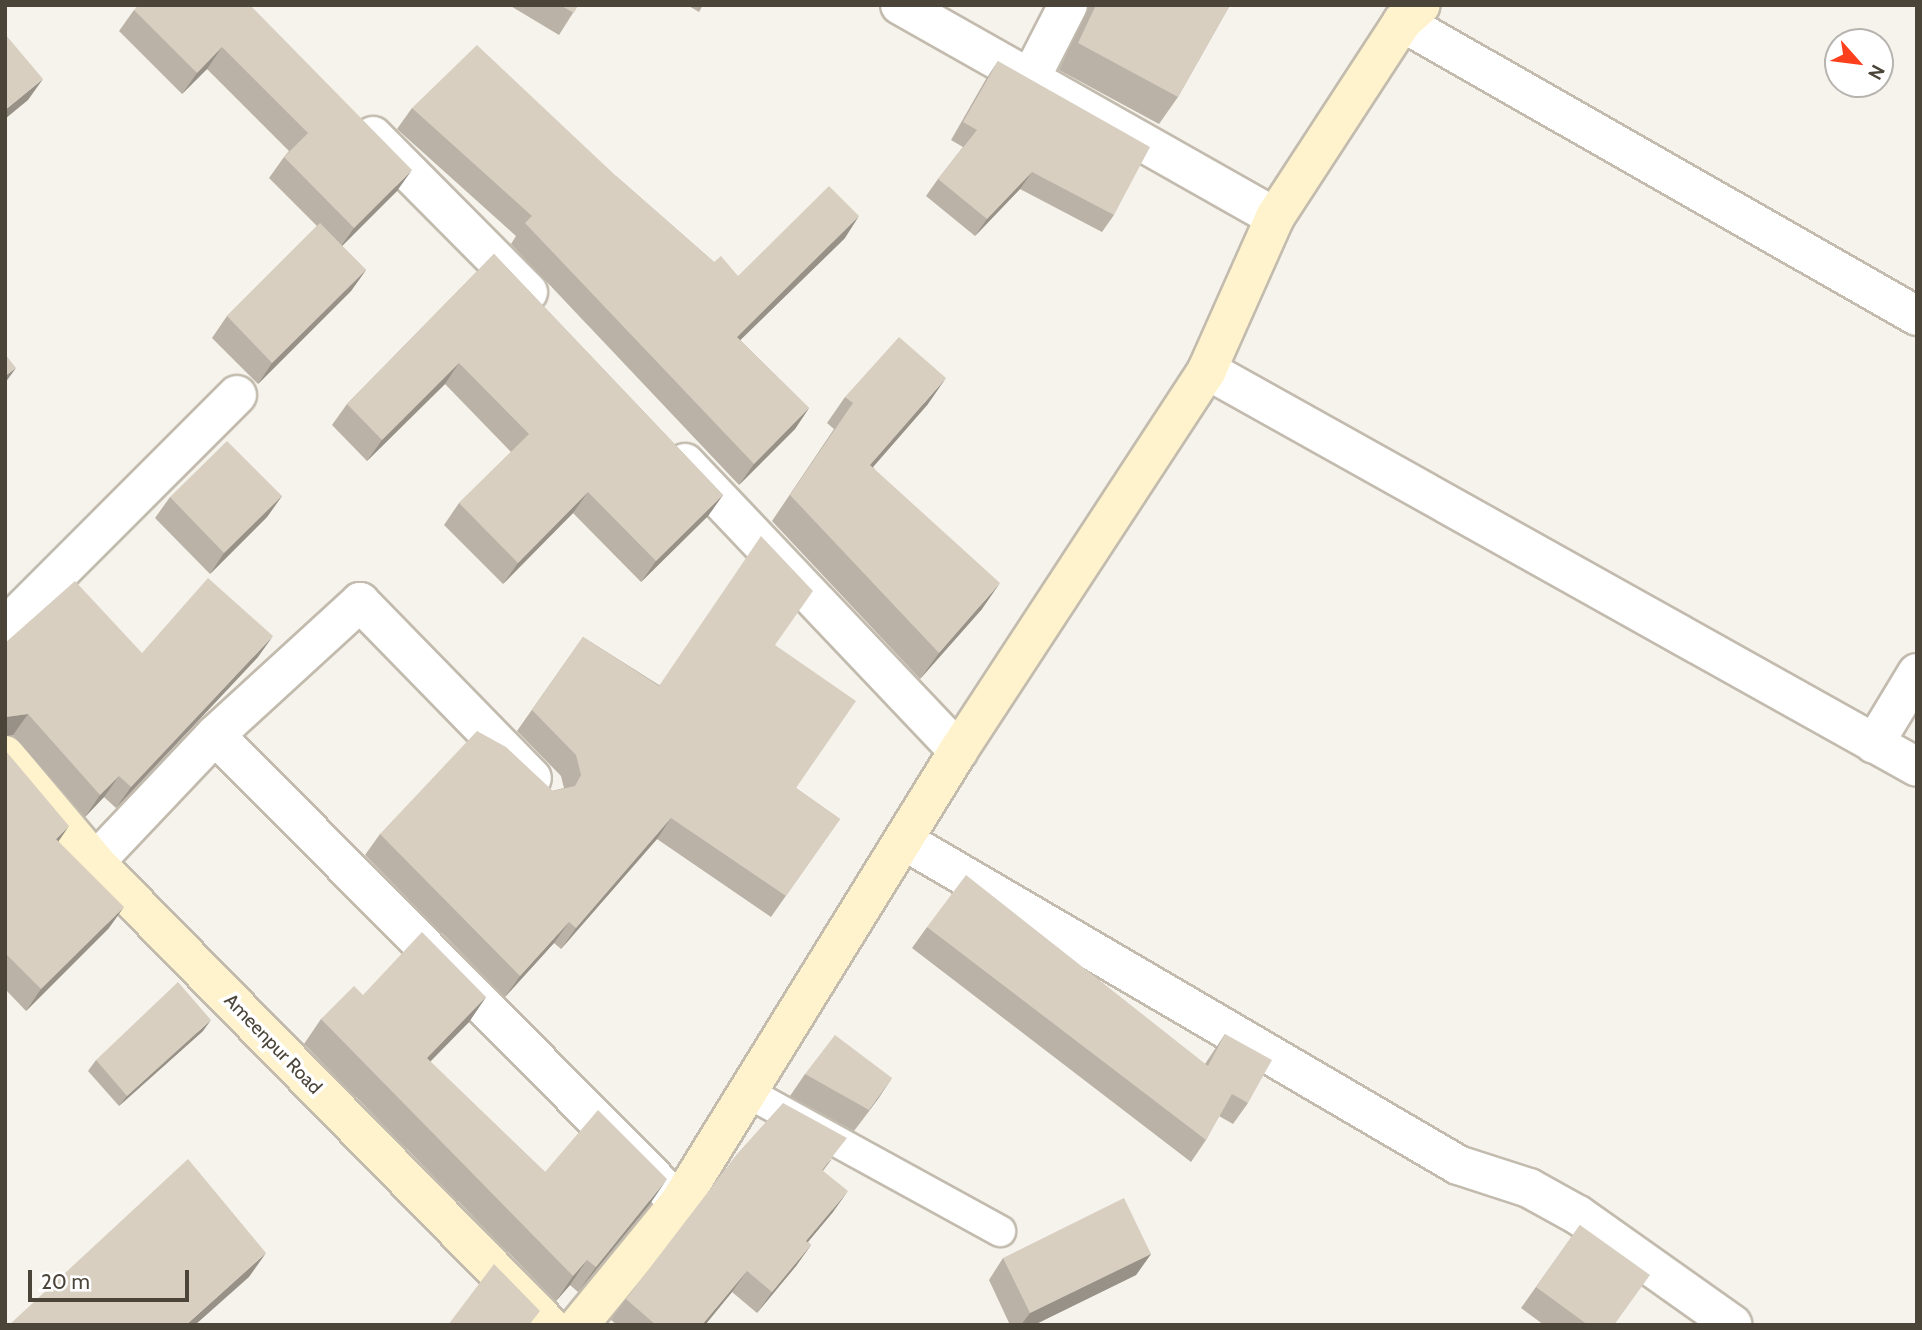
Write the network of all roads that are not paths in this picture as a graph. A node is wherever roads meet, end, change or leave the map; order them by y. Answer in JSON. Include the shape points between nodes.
{"nodes":[{"id":1,"x":900,"y":5,"type":"edge"},
{"id":2,"x":1068,"y":5,"type":"edge"},
{"id":3,"x":1412,"y":14,"type":"edge"},
{"id":4,"x":1030,"y":79,"type":"junction"},
{"id":5,"x":352,"y":114,"type":"edge"},
{"id":6,"x":1275,"y":217,"type":"junction"},
{"id":7,"x":1917,"y":317,"type":"edge"},
{"id":8,"x":556,"y":322,"type":"edge"},
{"id":9,"x":1207,"y":370,"type":"junction"},
{"id":10,"x":237,"y":395,"type":"dead end"},
{"id":11,"x":657,"y":433,"type":"edge"},
{"id":12,"x":5,"y":627,"type":"edge"},
{"id":13,"x":1917,"y":673,"type":"edge"},
{"id":14,"x":215,"y":736,"type":"junction"},
{"id":15,"x":1874,"y":744,"type":"junction"},
{"id":16,"x":958,"y":751,"type":"junction"},
{"id":17,"x":5,"y":755,"type":"edge"},
{"id":18,"x":1917,"y":767,"type":"edge"},
{"id":19,"x":545,"y":791,"type":"edge"},
{"id":20,"x":903,"y":840,"type":"junction"},
{"id":21,"x":95,"y":862,"type":"junction"},
{"id":22,"x":747,"y":1092,"type":"junction"},
{"id":23,"x":679,"y":1203,"type":"junction"},
{"id":24,"x":1000,"y":1231,"type":"dead end"},
{"id":25,"x":1732,"y":1324,"type":"edge"},
{"id":26,"x":548,"y":1325,"type":"edge"},
{"id":27,"x":579,"y":1325,"type":"edge"}],
"edges":[{"from":1,"to":4,"type":"street"},
{"from":2,"to":4,"type":"street"},
{"from":3,"to":6,"type":"street"},
{"from":3,"to":7,"type":"street"},
{"from":4,"to":6,"type":"street"},
{"from":5,"to":8,"type":"street"},
{"from":6,"to":9,"type":"street"},
{"from":9,"to":15,"type":"street"},
{"from":9,"to":16,"type":"street"},
{"from":10,"to":12,"type":"street"},
{"from":11,"to":16,"type":"street"},
{"from":13,"to":15,"type":"street"},
{"from":14,"to":19,"type":"street","via":[[360,602]]},
{"from":14,"to":21,"type":"street"},
{"from":14,"to":23,"type":"street"},
{"from":15,"to":18,"type":"street"},
{"from":16,"to":20,"type":"street"},
{"from":17,"to":21,"type":"street","name":"Ameenpur Road"},
{"from":20,"to":22,"type":"street"},
{"from":20,"to":25,"type":"street","via":[[1458,1165],[1529,1188],[1578,1215]]},
{"from":21,"to":26,"type":"street","name":"Ameenpur Road"},
{"from":22,"to":23,"type":"street"},
{"from":22,"to":24,"type":"lane"},
{"from":23,"to":27,"type":"street"}]}
